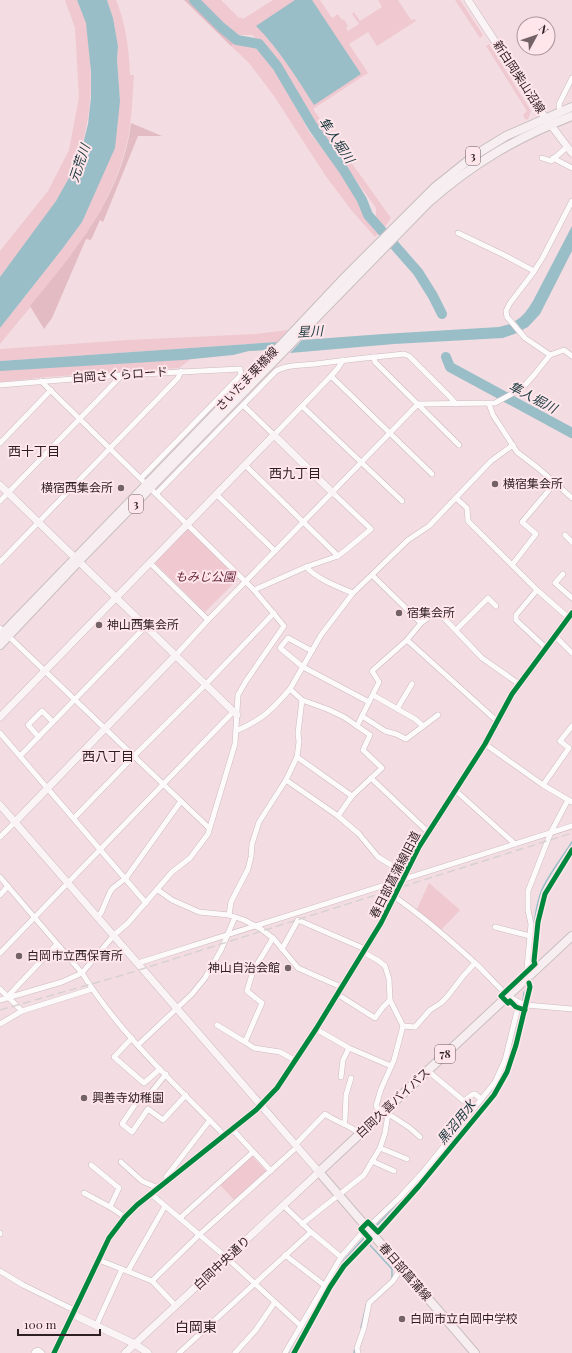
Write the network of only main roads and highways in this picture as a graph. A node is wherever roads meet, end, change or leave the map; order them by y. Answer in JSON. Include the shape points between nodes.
{"nodes":[{"id":1,"x":572,"y":107,"type":"edge"},
{"id":2,"x":572,"y":116,"type":"edge"},
{"id":3,"x":548,"y":121,"type":"junction"},
{"id":4,"x":385,"y":242,"type":"junction"},
{"id":5,"x":149,"y":486,"type":"junction"},
{"id":6,"x":3,"y":633,"type":"edge"},
{"id":7,"x":0,"y":645,"type":"edge"},
{"id":8,"x":572,"y":936,"type":"edge"},
{"id":9,"x":319,"y":1172,"type":"joint"},
{"id":10,"x":475,"y":1353,"type":"edge"}],
"edges":[{"from":1,"to":3,"type":"main road","name":"さいたま栗橋線","number":"3"},
{"from":2,"to":3,"type":"main road","name":"さいたま栗橋線","number":"3"},
{"from":3,"to":4,"type":"main road","name":"さいたま栗橋線","number":"3","via":[[465,172]]},
{"from":4,"to":5,"type":"main road","name":"さいたま栗橋線","number":"3","via":[[273,363]]},
{"from":4,"to":5,"type":"main road","name":"さいたま栗橋線","number":"3","via":[[345,277]]},
{"from":5,"to":6,"type":"main road","name":"さいたま栗橋線","number":"3"},
{"from":6,"to":7,"type":"main road","name":"さいたま栗橋線","number":"3"},
{"from":8,"to":9,"type":"main road","name":"白岡久喜バイパス","number":"78"},
{"from":9,"to":10,"type":"main road","name":"春日部菖蒲線"}]}
